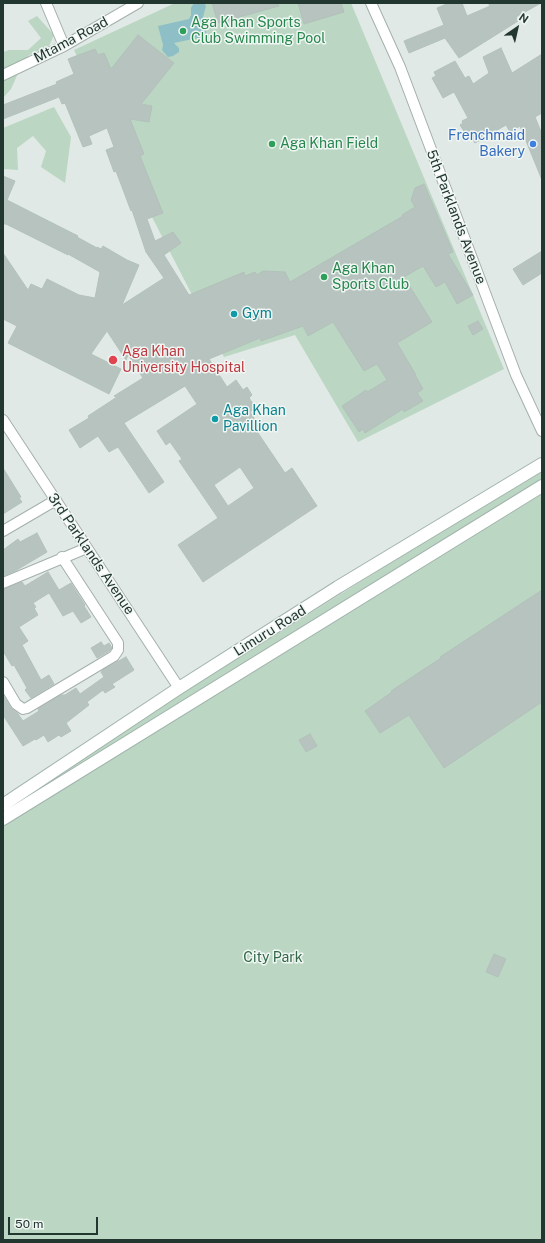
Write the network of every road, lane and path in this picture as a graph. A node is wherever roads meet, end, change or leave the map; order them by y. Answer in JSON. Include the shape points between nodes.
{"nodes":[{"id":1,"x":46,"y":3,"type":"edge"},
{"id":2,"x":138,"y":3,"type":"edge"},
{"id":3,"x":372,"y":3,"type":"edge"},
{"id":4,"x":64,"y":46,"type":"junction"},
{"id":5,"x":3,"y":75,"type":"edge"},
{"id":6,"x":3,"y":420,"type":"edge"},
{"id":7,"x":542,"y":430,"type":"edge"},
{"id":8,"x":542,"y":464,"type":"edge"},
{"id":9,"x":542,"y":486,"type":"edge"},
{"id":10,"x":56,"y":500,"type":"junction"},
{"id":11,"x":4,"y":529,"type":"edge"},
{"id":12,"x":87,"y":548,"type":"junction"},
{"id":13,"x":62,"y":557,"type":"junction"},
{"id":14,"x":3,"y":583,"type":"edge"},
{"id":15,"x":3,"y":682,"type":"edge"},
{"id":16,"x":179,"y":688,"type":"junction"},
{"id":17,"x":188,"y":704,"type":"junction"},
{"id":18,"x":3,"y":805,"type":"edge"},
{"id":19,"x":3,"y":819,"type":"edge"}],
"edges":[{"from":1,"to":4,"type":"street"},
{"from":2,"to":4,"type":"street","name":"Mtama Road"},
{"from":3,"to":7,"type":"street","name":"5th Parklands Avenue","via":[[400,67],[516,375]]},
{"from":4,"to":5,"type":"street","name":"Mtama Road"},
{"from":6,"to":10,"type":"street","name":"3rd Parklands Avenue"},
{"from":8,"to":16,"type":"main road","name":"Limuru Road","via":[[338,587]]},
{"from":9,"to":17,"type":"main road","name":"Limuru Road"},
{"from":10,"to":11,"type":"street"},
{"from":10,"to":12,"type":"street","name":"3rd Parklands Avenue"},
{"from":12,"to":13,"type":"street"},
{"from":12,"to":16,"type":"street","name":"3rd Parklands Avenue"},
{"from":13,"to":14,"type":"street"},
{"from":13,"to":15,"type":"street","via":[[118,643],[118,650],[114,656],[27,708],[23,709],[16,704]]},
{"from":16,"to":17,"type":"main road"},
{"from":16,"to":18,"type":"main road","name":"Limuru Road"},
{"from":17,"to":19,"type":"main road","name":"Limuru Road"}]}
